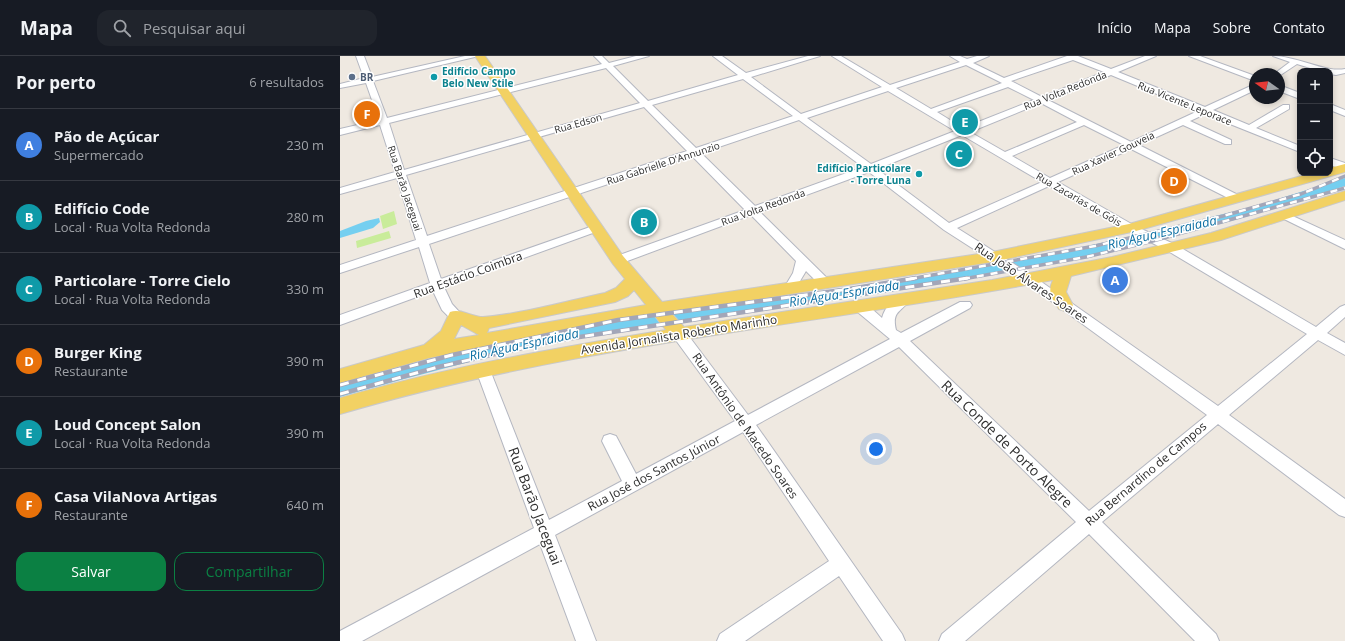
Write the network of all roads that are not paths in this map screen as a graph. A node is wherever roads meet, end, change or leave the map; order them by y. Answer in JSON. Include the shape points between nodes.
{"nodes":[{"id":1,"x":360,"y":56,"type":"edge"},
{"id":2,"x":475,"y":56,"type":"edge"},
{"id":3,"x":480,"y":56,"type":"edge"},
{"id":4,"x":598,"y":56,"type":"edge"},
{"id":5,"x":645,"y":56,"type":"edge"},
{"id":6,"x":717,"y":56,"type":"edge"},
{"id":7,"x":816,"y":56,"type":"edge"},
{"id":8,"x":836,"y":56,"type":"edge"},
{"id":9,"x":954,"y":56,"type":"edge"},
{"id":10,"x":985,"y":56,"type":"edge"},
{"id":11,"x":1152,"y":56,"type":"edge"},
{"id":12,"x":1193,"y":56,"type":"edge"},
{"id":13,"x":1277,"y":56,"type":"edge"},
{"id":14,"x":803,"y":57,"type":"edge"},
{"id":15,"x":1072,"y":57,"type":"edge"},
{"id":16,"x":1297,"y":61,"type":"junction"},
{"id":17,"x":966,"y":62,"type":"junction"},
{"id":18,"x":608,"y":65,"type":"junction"},
{"id":19,"x":1285,"y":69,"type":"edge"},
{"id":20,"x":1108,"y":72,"type":"junction"},
{"id":21,"x":1345,"y":72,"type":"edge"},
{"id":22,"x":745,"y":76,"type":"junction"},
{"id":23,"x":1249,"y":77,"type":"edge"},
{"id":24,"x":370,"y":80,"type":"junction"},
{"id":25,"x":1006,"y":83,"type":"junction"},
{"id":26,"x":340,"y":86,"type":"edge"},
{"id":27,"x":888,"y":88,"type":"junction"},
{"id":28,"x":1249,"y":90,"type":"edge"},
{"id":29,"x":1285,"y":90,"type":"edge"},
{"id":30,"x":503,"y":91,"type":"junction"},
{"id":31,"x":1297,"y":95,"type":"edge"},
{"id":32,"x":1039,"y":100,"type":"junction"},
{"id":33,"x":647,"y":104,"type":"junction"},
{"id":34,"x":1286,"y":106,"type":"dead end"},
{"id":35,"x":1333,"y":108,"type":"edge"},
{"id":36,"x":1204,"y":111,"type":"junction"},
{"id":37,"x":930,"y":112,"type":"junction"},
{"id":38,"x":1345,"y":112,"type":"edge"},
{"id":39,"x":801,"y":117,"type":"junction"},
{"id":40,"x":1182,"y":121,"type":"junction"},
{"id":41,"x":384,"y":122,"type":"junction"},
{"id":42,"x":1084,"y":122,"type":"junction"},
{"id":43,"x":1248,"y":129,"type":"junction"},
{"id":44,"x":962,"y":131,"type":"junction"},
{"id":45,"x":340,"y":132,"type":"edge"},
{"id":46,"x":534,"y":136,"type":"junction"},
{"id":47,"x":1228,"y":142,"type":"dead end"},
{"id":48,"x":1132,"y":145,"type":"junction"},
{"id":49,"x":1297,"y":148,"type":"edge"},
{"id":50,"x":694,"y":152,"type":"junction"},
{"id":51,"x":1004,"y":156,"type":"junction"},
{"id":52,"x":1333,"y":162,"type":"edge"},
{"id":53,"x":1345,"y":167,"type":"edge"},
{"id":54,"x":870,"y":168,"type":"junction"},
{"id":55,"x":1333,"y":171,"type":"edge"},
{"id":56,"x":399,"y":174,"type":"junction"},
{"id":57,"x":1316,"y":176,"type":"edge"},
{"id":58,"x":1049,"y":182,"type":"junction"},
{"id":59,"x":340,"y":191,"type":"edge"},
{"id":60,"x":572,"y":192,"type":"junction"},
{"id":61,"x":1345,"y":195,"type":"edge"},
{"id":62,"x":1238,"y":199,"type":"junction"},
{"id":63,"x":753,"y":210,"type":"junction"},
{"id":64,"x":1286,"y":216,"type":"junction"},
{"id":65,"x":597,"y":228,"type":"junction"},
{"id":66,"x":948,"y":228,"type":"junction"},
{"id":67,"x":1134,"y":230,"type":"junction"},
{"id":68,"x":422,"y":242,"type":"junction"},
{"id":69,"x":1345,"y":245,"type":"edge"},
{"id":70,"x":1170,"y":247,"type":"junction"},
{"id":71,"x":993,"y":258,"type":"junction"},
{"id":72,"x":618,"y":260,"type":"junction"},
{"id":73,"x":802,"y":260,"type":"junction"},
{"id":74,"x":340,"y":268,"type":"edge"},
{"id":75,"x":1065,"y":271,"type":"junction"},
{"id":76,"x":1028,"y":278,"type":"junction"},
{"id":77,"x":635,"y":280,"type":"junction"},
{"id":78,"x":825,"y":283,"type":"junction"},
{"id":79,"x":437,"y":286,"type":"junction"},
{"id":80,"x":790,"y":288,"type":"junction"},
{"id":81,"x":904,"y":299,"type":"junction"},
{"id":82,"x":965,"y":305,"type":"dead end"},
{"id":83,"x":1065,"y":305,"type":"junction"},
{"id":84,"x":859,"y":306,"type":"junction"},
{"id":85,"x":660,"y":310,"type":"junction"},
{"id":86,"x":1345,"y":310,"type":"edge"},
{"id":87,"x":604,"y":317,"type":"junction"},
{"id":88,"x":464,"y":319,"type":"junction"},
{"id":89,"x":340,"y":320,"type":"edge"},
{"id":90,"x":677,"y":331,"type":"junction"},
{"id":91,"x":1316,"y":333,"type":"junction"},
{"id":92,"x":895,"y":336,"type":"junction"},
{"id":93,"x":495,"y":338,"type":"junction"},
{"id":94,"x":1345,"y":350,"type":"edge"},
{"id":95,"x":429,"y":351,"type":"junction"},
{"id":96,"x":483,"y":370,"type":"junction"},
{"id":97,"x":340,"y":376,"type":"edge"},
{"id":98,"x":340,"y":406,"type":"edge"},
{"id":99,"x":1218,"y":415,"type":"junction"},
{"id":100,"x":746,"y":424,"type":"junction"},
{"id":101,"x":610,"y":441,"type":"dead end"},
{"id":102,"x":632,"y":485,"type":"junction"},
{"id":103,"x":1345,"y":509,"type":"edge"},
{"id":104,"x":1089,"y":522,"type":"junction"},
{"id":105,"x":544,"y":531,"type":"junction"},
{"id":106,"x":841,"y":564,"type":"junction"},
{"id":107,"x":342,"y":641,"type":"edge"},
{"id":108,"x":586,"y":641,"type":"edge"},
{"id":109,"x":727,"y":641,"type":"edge"},
{"id":110,"x":895,"y":641,"type":"edge"},
{"id":111,"x":949,"y":641,"type":"edge"},
{"id":112,"x":1209,"y":641,"type":"edge"}],
"edges":[{"from":1,"to":24,"type":"street","name":"Rua Barão Jaceguai"},
{"from":2,"to":24,"type":"street"},
{"from":3,"to":30,"type":"main road","name":"Rua Antônio de Macedo Soares"},
{"from":4,"to":18,"type":"street"},
{"from":5,"to":18,"type":"street"},
{"from":6,"to":22,"type":"street","name":"Rua João Álvares Soares"},
{"from":7,"to":14,"type":"street","name":"Rua Edson"},
{"from":8,"to":27,"type":"street","name":"Rua Zacarias de Góis"},
{"from":9,"to":17,"type":"street"},
{"from":10,"to":17,"type":"street","name":"Rua Gabrielle D'Annunzio"},
{"from":11,"to":20,"type":"street","name":"Rua Volta Redonda"},
{"from":12,"to":23,"type":"street"},
{"from":13,"to":16,"type":"street"},
{"from":14,"to":22,"type":"street","name":"Rua Edson"},
{"from":15,"to":20,"type":"street","name":"Rua Vicente Leporace"},
{"from":15,"to":25,"type":"street"},
{"from":16,"to":19,"type":"street"},
{"from":16,"to":21,"type":"street","via":[[1336,73]]},
{"from":17,"to":25,"type":"street"},
{"from":17,"to":27,"type":"street","name":"Rua Gabrielle D'Annunzio"},
{"from":18,"to":30,"type":"street"},
{"from":18,"to":33,"type":"street"},
{"from":20,"to":32,"type":"street","name":"Rua Volta Redonda"},
{"from":20,"to":36,"type":"street","name":"Rua Vicente Leporace"},
{"from":22,"to":33,"type":"street","name":"Rua Edson"},
{"from":22,"to":39,"type":"street","name":"Rua João Álvares Soares"},
{"from":24,"to":26,"type":"street"},
{"from":24,"to":41,"type":"street","name":"Rua Barão Jaceguai"},
{"from":25,"to":32,"type":"street"},
{"from":25,"to":37,"type":"street"},
{"from":27,"to":37,"type":"street","name":"Rua Zacarias de Góis"},
{"from":27,"to":39,"type":"street","name":"Rua Gabrielle D'Annunzio"},
{"from":28,"to":36,"type":"street","name":"Rua Xavier Gouveia"},
{"from":29,"to":31,"type":"street"},
{"from":30,"to":41,"type":"street"},
{"from":30,"to":46,"type":"main road","name":"Rua Antônio de Macedo Soares"},
{"from":32,"to":42,"type":"street"},
{"from":32,"to":44,"type":"street","name":"Rua Volta Redonda"},
{"from":33,"to":46,"type":"street","name":"Rua Edson"},
{"from":33,"to":50,"type":"street"},
{"from":34,"to":43,"type":"street"},
{"from":35,"to":38,"type":"street"},
{"from":36,"to":40,"type":"street","name":"Rua Xavier Gouveia"},
{"from":36,"to":43,"type":"street","name":"Rua Vicente Leporace"},
{"from":37,"to":44,"type":"street","name":"Rua Zacarias de Góis"},
{"from":39,"to":50,"type":"street","name":"Rua Gabrielle D'Annunzio"},
{"from":39,"to":54,"type":"street","name":"Rua João Álvares Soares"},
{"from":40,"to":47,"type":"street"},
{"from":40,"to":48,"type":"street","name":"Rua Xavier Gouveia"},
{"from":41,"to":45,"type":"street"},
{"from":41,"to":56,"type":"street","name":"Rua Barão Jaceguai"},
{"from":42,"to":48,"type":"street"},
{"from":42,"to":51,"type":"street"},
{"from":43,"to":49,"type":"street","name":"Rua Vicente Leporace"},
{"from":44,"to":51,"type":"street","name":"Rua Zacarias de Góis"},
{"from":44,"to":54,"type":"street","name":"Rua Volta Redonda"},
{"from":46,"to":56,"type":"street","name":"Rua Edson"},
{"from":46,"to":60,"type":"main road","name":"Rua Antônio de Macedo Soares"},
{"from":48,"to":58,"type":"street","name":"Rua Xavier Gouveia"},
{"from":48,"to":62,"type":"street"},
{"from":50,"to":60,"type":"street","name":"Rua Gabrielle D'Annunzio"},
{"from":50,"to":63,"type":"street"},
{"from":51,"to":58,"type":"street","name":"Rua Zacarias de Góis"},
{"from":52,"to":53,"type":"street"},
{"from":53,"to":55,"type":"main road"},
{"from":54,"to":63,"type":"street","name":"Rua Volta Redonda"},
{"from":54,"to":66,"type":"street","name":"Rua João Álvares Soares"},
{"from":56,"to":59,"type":"street","name":"Rua Edson"},
{"from":56,"to":68,"type":"street","name":"Rua Barão Jaceguai"},
{"from":57,"to":62,"type":"main road"},
{"from":58,"to":66,"type":"street","name":"Rua Xavier Gouveia"},
{"from":58,"to":67,"type":"street","name":"Rua Zacarias de Góis"},
{"from":60,"to":65,"type":"main road","name":"Rua Antônio de Macedo Soares"},
{"from":60,"to":68,"type":"street","name":"Rua Gabrielle D'Annunzio"},
{"from":61,"to":64,"type":"main road","name":"Avenida Jornalista Roberto Marinho"},
{"from":62,"to":67,"type":"main road"},
{"from":63,"to":72,"type":"street","name":"Rua Volta Redonda"},
{"from":63,"to":73,"type":"street"},
{"from":64,"to":69,"type":"street"},
{"from":64,"to":70,"type":"main road","name":"Avenida Jornalista Roberto Marinho"},
{"from":65,"to":72,"type":"main road","name":"Rua Antônio de Macedo Soares"},
{"from":65,"to":79,"type":"street","name":"Rua Estácio Coimbra"},
{"from":66,"to":71,"type":"street","name":"Rua João Álvares Soares"},
{"from":67,"to":70,"type":"street","name":"Rua Zacarias de Góis"},
{"from":67,"to":71,"type":"main road"},
{"from":68,"to":74,"type":"street","name":"Rua Gabrielle D'Annunzio"},
{"from":68,"to":79,"type":"street","name":"Rua Barão Jaceguai"},
{"from":70,"to":75,"type":"main road","name":"Avenida Jornalista Roberto Marinho"},
{"from":70,"to":91,"type":"street","name":"Rua Zacarias de Góis"},
{"from":71,"to":76,"type":"street","name":"Rua João Álvares Soares"},
{"from":71,"to":78,"type":"main road"},
{"from":72,"to":77,"type":"main road","name":"Rua Antônio de Macedo Soares"},
{"from":73,"to":78,"type":"street"},
{"from":73,"to":80,"type":"street","via":[[799,273]]},
{"from":75,"to":76,"type":"main road","name":"Avenida Jornalista Roberto Marinho"},
{"from":75,"to":83,"type":"main road","via":[[1056,290]]},
{"from":76,"to":81,"type":"main road","name":"Avenida Jornalista Roberto Marinho"},
{"from":76,"to":83,"type":"street","name":"Rua João Álvares Soares"},
{"from":77,"to":85,"type":"main road","name":"Rua Antônio de Macedo Soares"},
{"from":77,"to":87,"type":"main road","via":[[624,302]]},
{"from":77,"to":88,"type":"main road","via":[[622,292],[609,298],[510,319],[482,323]]},
{"from":78,"to":80,"type":"main road"},
{"from":79,"to":88,"type":"street","name":"Rua Barão Jaceguai","via":[[447,307]]},
{"from":79,"to":89,"type":"street","name":"Rua Estácio Coimbra"},
{"from":80,"to":85,"type":"main road"},
{"from":81,"to":84,"type":"main road","name":"Avenida Jornalista Roberto Marinho"},
{"from":81,"to":92,"type":"street","via":[[890,311],[888,320]]},
{"from":82,"to":92,"type":"street","name":"Rua José dos Santos Júnior"},
{"from":83,"to":99,"type":"street","name":"Rua João Álvares Soares"},
{"from":84,"to":90,"type":"main road","name":"Avenida Jornalista Roberto Marinho"},
{"from":84,"to":92,"type":"street","name":"Rua Conde de Porto Alegre"},
{"from":85,"to":87,"type":"main road"},
{"from":85,"to":90,"type":"main road","name":"Rua Antônio de Macedo Soares"},
{"from":86,"to":91,"type":"street","name":"Rua Bernardino de Campos"},
{"from":87,"to":93,"type":"main road"},
{"from":88,"to":93,"type":"main road"},
{"from":88,"to":95,"type":"main road"},
{"from":90,"to":96,"type":"main road","name":"Avenida Jornalista Roberto Marinho"},
{"from":90,"to":100,"type":"street","name":"Rua Antônio de Macedo Soares"},
{"from":91,"to":94,"type":"street","name":"Rua Zacarias de Góis"},
{"from":91,"to":99,"type":"street","name":"Rua Bernardino de Campos"},
{"from":92,"to":100,"type":"street","name":"Rua José dos Santos Júnior"},
{"from":92,"to":104,"type":"street","name":"Rua Conde de Porto Alegre"},
{"from":93,"to":95,"type":"main road"},
{"from":95,"to":97,"type":"main road"},
{"from":96,"to":98,"type":"main road","name":"Avenida Jornalista Roberto Marinho"},
{"from":96,"to":105,"type":"street","name":"Rua Barão Jaceguai"},
{"from":99,"to":103,"type":"street","name":"Rua João Álvares Soares"},
{"from":99,"to":104,"type":"street","name":"Rua Bernardino de Campos"},
{"from":100,"to":102,"type":"street","name":"Rua José dos Santos Júnior"},
{"from":100,"to":106,"type":"street","name":"Rua Antônio de Macedo Soares"},
{"from":101,"to":102,"type":"street"},
{"from":102,"to":105,"type":"street","name":"Rua José dos Santos Júnior"},
{"from":104,"to":111,"type":"street","name":"Rua Bernardino de Campos"},
{"from":104,"to":112,"type":"street","name":"Rua Conde de Porto Alegre"},
{"from":105,"to":107,"type":"street","name":"Rua José dos Santos Júnior"},
{"from":105,"to":108,"type":"street","name":"Rua Barão Jaceguai"},
{"from":106,"to":109,"type":"street"},
{"from":106,"to":110,"type":"street","name":"Rua Antônio de Macedo Soares"}]}
